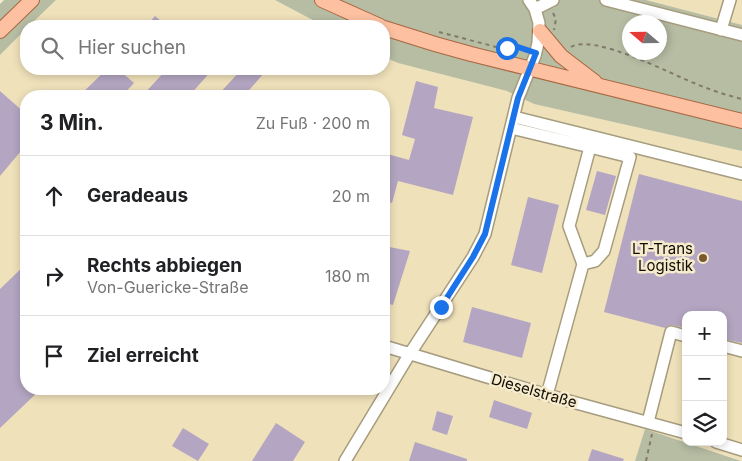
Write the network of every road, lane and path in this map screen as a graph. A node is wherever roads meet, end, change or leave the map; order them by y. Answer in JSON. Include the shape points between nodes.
{"nodes":[{"id":1,"x":32,"y":0,"type":"edge"},
{"id":2,"x":322,"y":0,"type":"edge"},
{"id":3,"x":606,"y":0,"type":"edge"},
{"id":4,"x":730,"y":0,"type":"edge"},
{"id":5,"x":550,"y":1,"type":"edge"},
{"id":6,"x":532,"y":5,"type":"edge"},
{"id":7,"x":367,"y":20,"type":"edge"},
{"id":8,"x":390,"y":30,"type":"edge"},
{"id":9,"x":721,"y":30,"type":"junction"},
{"id":10,"x":0,"y":31,"type":"edge"},
{"id":11,"x":540,"y":31,"type":"junction"},
{"id":12,"x":439,"y":32,"type":"dead end"},
{"id":13,"x":555,"y":34,"type":"dead end"},
{"id":14,"x":742,"y":35,"type":"edge"},
{"id":15,"x":536,"y":53,"type":"junction"},
{"id":16,"x":559,"y":55,"type":"junction"},
{"id":17,"x":529,"y":68,"type":"junction"},
{"id":18,"x":604,"y":88,"type":"junction"},
{"id":19,"x":742,"y":99,"type":"edge"},
{"id":20,"x":742,"y":121,"type":"edge"},
{"id":21,"x":513,"y":123,"type":"junction"},
{"id":22,"x":590,"y":147,"type":"junction"},
{"id":23,"x":742,"y":174,"type":"edge"},
{"id":24,"x":583,"y":264,"type":"junction"},
{"id":25,"x":682,"y":335,"type":"edge"},
{"id":26,"x":727,"y":347,"type":"edge"},
{"id":27,"x":390,"y":348,"type":"edge"},
{"id":28,"x":742,"y":350,"type":"edge"},
{"id":29,"x":409,"y":355,"type":"junction"},
{"id":30,"x":390,"y":386,"type":"edge"},
{"id":31,"x":385,"y":395,"type":"edge"},
{"id":32,"x":547,"y":395,"type":"junction"},
{"id":33,"x":651,"y":423,"type":"junction"},
{"id":34,"x":682,"y":432,"type":"edge"},
{"id":35,"x":727,"y":445,"type":"edge"},
{"id":36,"x":742,"y":450,"type":"edge"},
{"id":37,"x":345,"y":461,"type":"edge"},
{"id":38,"x":646,"y":461,"type":"edge"}],
"edges":[{"from":1,"to":10,"type":"main road"},
{"from":2,"to":7,"type":"main road"},
{"from":3,"to":9,"type":"street"},
{"from":4,"to":9,"type":"street"},
{"from":5,"to":6,"type":"street"},
{"from":5,"to":13,"type":"path","via":[[556,19]]},
{"from":6,"to":11,"type":"street"},
{"from":8,"to":17,"type":"main road"},
{"from":9,"to":14,"type":"street"},
{"from":11,"to":15,"type":"street"},
{"from":11,"to":16,"type":"main road"},
{"from":12,"to":15,"type":"path","via":[[504,49],[515,46]]},
{"from":15,"to":17,"type":"street"},
{"from":16,"to":18,"type":"main road"},
{"from":16,"to":19,"type":"path","via":[[574,45],[600,47],[638,58],[712,90]]},
{"from":17,"to":18,"type":"main road"},
{"from":17,"to":21,"type":"street"},
{"from":18,"to":20,"type":"main road"},
{"from":21,"to":22,"type":"street"},
{"from":21,"to":23,"type":"street"},
{"from":21,"to":29,"type":"street","via":[[489,221],[480,244]]},
{"from":22,"to":24,"type":"street","via":[[569,226]]},
{"from":22,"to":24,"type":"street","via":[[630,158],[604,251],[595,261]]},
{"from":24,"to":32,"type":"street"},
{"from":25,"to":33,"type":"street","via":[[671,332]]},
{"from":26,"to":28,"type":"street"},
{"from":27,"to":29,"type":"street","name":"Dieselstraße"},
{"from":29,"to":30,"type":"street"},
{"from":29,"to":32,"type":"street","name":"Dieselstraße"},
{"from":31,"to":37,"type":"street"},
{"from":32,"to":33,"type":"street","name":"Dieselstraße"},
{"from":33,"to":34,"type":"street","name":"Dieselstraße"},
{"from":33,"to":38,"type":"path"},
{"from":35,"to":36,"type":"street"}]}
